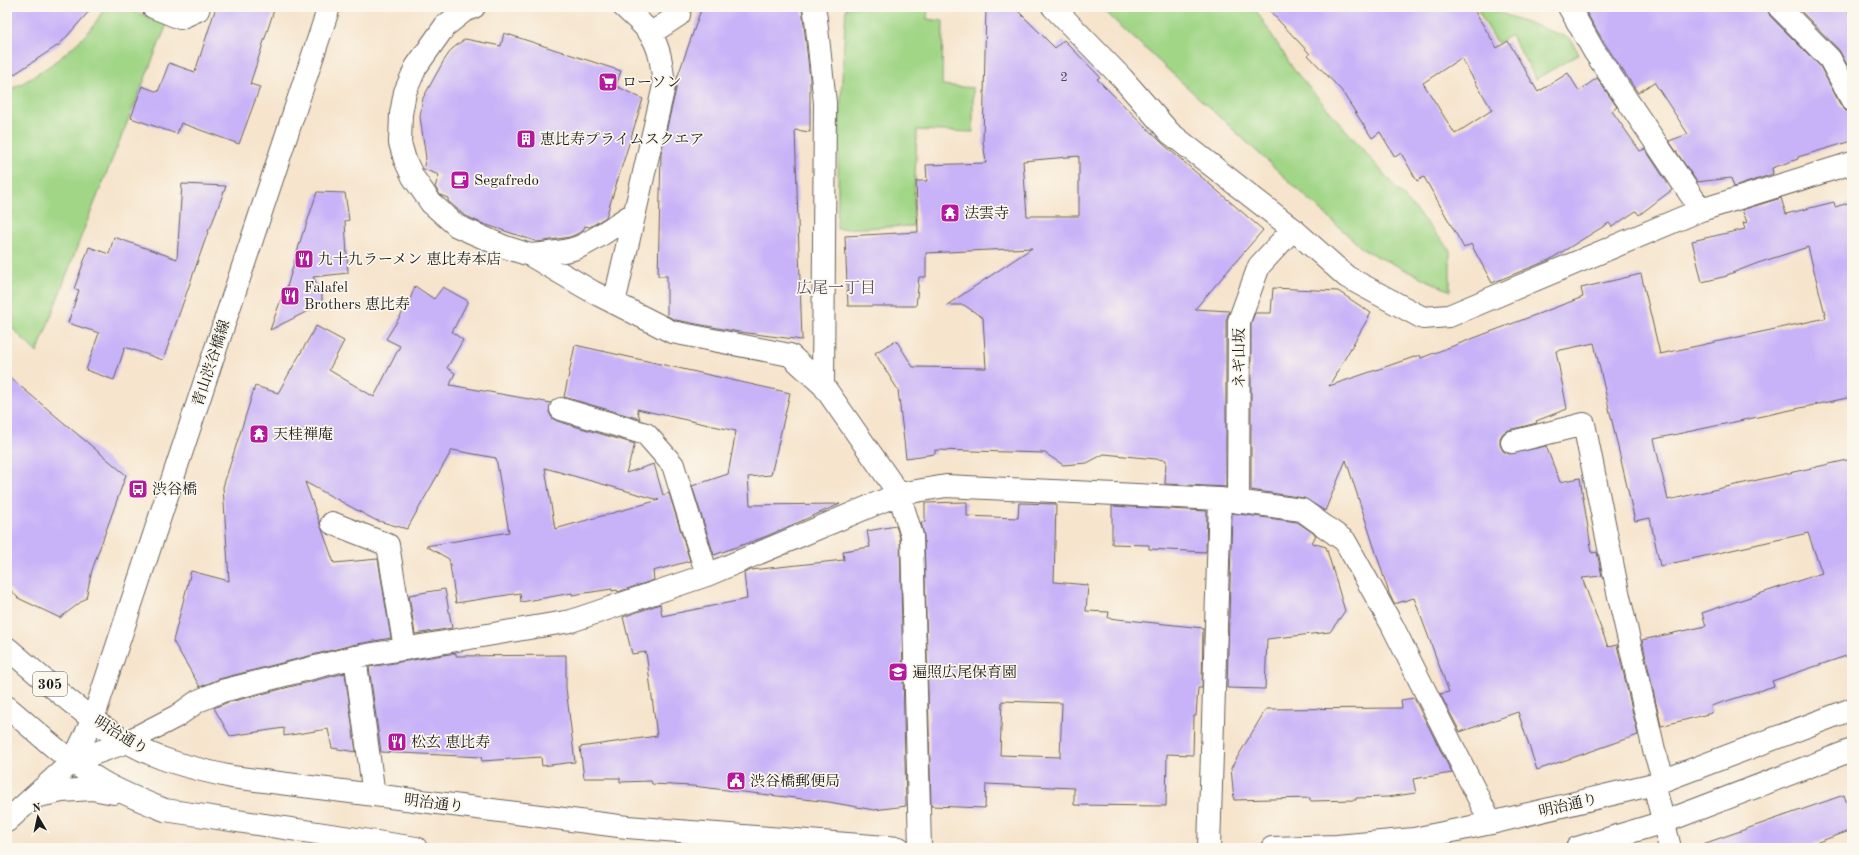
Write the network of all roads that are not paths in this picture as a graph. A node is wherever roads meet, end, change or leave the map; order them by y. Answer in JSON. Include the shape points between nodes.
{"nodes":[{"id":1,"x":153,"y":7,"type":"edge"},
{"id":2,"x":199,"y":7,"type":"edge"},
{"id":3,"x":329,"y":7,"type":"edge"},
{"id":4,"x":624,"y":7,"type":"edge"},
{"id":5,"x":680,"y":7,"type":"edge"},
{"id":6,"x":814,"y":7,"type":"edge"},
{"id":7,"x":1053,"y":7,"type":"edge"},
{"id":8,"x":1569,"y":7,"type":"edge"},
{"id":9,"x":1780,"y":7,"type":"edge"},
{"id":10,"x":466,"y":8,"type":"edge"},
{"id":11,"x":650,"y":34,"type":"junction"},
{"id":12,"x":1852,"y":100,"type":"edge"},
{"id":13,"x":1852,"y":163,"type":"edge"},
{"id":14,"x":1701,"y":210,"type":"junction"},
{"id":15,"x":635,"y":213,"type":"junction"},
{"id":16,"x":1293,"y":229,"type":"junction"},
{"id":17,"x":530,"y":255,"type":"junction"},
{"id":18,"x":614,"y":303,"type":"junction"},
{"id":19,"x":823,"y":385,"type":"junction"},
{"id":20,"x":561,"y":409,"type":"dead end"},
{"id":21,"x":1512,"y":442,"type":"dead end"},
{"id":22,"x":899,"y":494,"type":"junction"},
{"id":23,"x":1229,"y":501,"type":"junction"},
{"id":24,"x":332,"y":523,"type":"dead end"},
{"id":25,"x":707,"y":575,"type":"junction"},
{"id":26,"x":7,"y":648,"type":"edge"},
{"id":27,"x":405,"y":649,"type":"junction"},
{"id":28,"x":355,"y":658,"type":"junction"},
{"id":29,"x":7,"y":707,"type":"edge"},
{"id":30,"x":1852,"y":709,"type":"edge"},
{"id":31,"x":93,"y":719,"type":"junction"},
{"id":32,"x":127,"y":742,"type":"junction"},
{"id":33,"x":1852,"y":750,"type":"edge"},
{"id":34,"x":73,"y":761,"type":"junction"},
{"id":35,"x":1659,"y":782,"type":"junction"},
{"id":36,"x":374,"y":795,"type":"junction"},
{"id":37,"x":128,"y":796,"type":"junction"},
{"id":38,"x":33,"y":798,"type":"junction"},
{"id":39,"x":7,"y":821,"type":"edge"},
{"id":40,"x":1664,"y":822,"type":"junction"},
{"id":41,"x":1491,"y":823,"type":"junction"},
{"id":42,"x":416,"y":848,"type":"edge"},
{"id":43,"x":899,"y":848,"type":"edge"},
{"id":44,"x":920,"y":848,"type":"edge"},
{"id":45,"x":1209,"y":848,"type":"edge"},
{"id":46,"x":1272,"y":848,"type":"edge"},
{"id":47,"x":1576,"y":848,"type":"edge"},
{"id":48,"x":1670,"y":848,"type":"edge"}],
"edges":[{"from":1,"to":2,"type":"street","via":[[180,18],[198,10]]},
{"from":3,"to":31,"type":"street","name":"青山渋谷橋線"},
{"from":4,"to":11,"type":"street"},
{"from":5,"to":11,"type":"street","via":[[679,15]]},
{"from":6,"to":19,"type":"street","via":[[825,103]]},
{"from":7,"to":16,"type":"street","via":[[1122,78],[1170,133]]},
{"from":8,"to":14,"type":"street","via":[[1594,51]]},
{"from":9,"to":12,"type":"street","via":[[1830,59]]},
{"from":10,"to":17,"type":"street","via":[[445,26],[416,67],[402,106],[400,143],[405,160],[422,190],[431,203],[456,226],[505,248]]},
{"from":11,"to":15,"type":"street","via":[[662,65],[664,86]]},
{"from":13,"to":14,"type":"street"},
{"from":14,"to":16,"type":"street","via":[[1449,316],[1423,318],[1347,277]]},
{"from":15,"to":17,"type":"street","via":[[578,247]]},
{"from":15,"to":18,"type":"street"},
{"from":16,"to":23,"type":"street","name":"ネギ山坂","via":[[1259,266],[1239,320]]},
{"from":17,"to":18,"type":"street"},
{"from":18,"to":19,"type":"street","via":[[672,332],[790,355]]},
{"from":19,"to":22,"type":"street"},
{"from":20,"to":25,"type":"street","via":[[646,434],[673,465]]},
{"from":21,"to":35,"type":"street","via":[[1584,424]]},
{"from":22,"to":23,"type":"street","via":[[946,486]]},
{"from":22,"to":25,"type":"street"},
{"from":22,"to":44,"type":"street","via":[[912,536]]},
{"from":23,"to":41,"type":"street","via":[[1302,510],[1345,541],[1392,625]]},
{"from":23,"to":45,"type":"street","name":"ネギ山坂"},
{"from":24,"to":27,"type":"street","via":[[388,545]]},
{"from":25,"to":27,"type":"street","via":[[572,621]]},
{"from":26,"to":31,"type":"street","name":"明治通り","number":"305"},
{"from":27,"to":28,"type":"street"},
{"from":28,"to":32,"type":"street","via":[[222,691],[198,701],[177,716]]},
{"from":28,"to":36,"type":"street"},
{"from":29,"to":34,"type":"street"},
{"from":30,"to":35,"type":"street","name":"明治通り"},
{"from":31,"to":32,"type":"street","name":"明治通り"},
{"from":31,"to":34,"type":"street","name":"青山渋谷橋線"},
{"from":32,"to":34,"type":"street"},
{"from":32,"to":36,"type":"street","name":"明治通り","via":[[163,759],[198,770],[232,777]]},
{"from":33,"to":40,"type":"street"},
{"from":34,"to":37,"type":"street","via":[[99,780]]},
{"from":34,"to":38,"type":"street"},
{"from":35,"to":40,"type":"street"},
{"from":35,"to":41,"type":"street","name":"明治通り"},
{"from":36,"to":43,"type":"street","name":"明治通り","via":[[627,827]]},
{"from":37,"to":38,"type":"street","via":[[92,789],[62,791]]},
{"from":37,"to":42,"type":"street","via":[[165,810]]},
{"from":38,"to":39,"type":"street"},
{"from":40,"to":47,"type":"street"},
{"from":40,"to":48,"type":"street"},
{"from":41,"to":46,"type":"street","name":"明治通り","via":[[1414,839],[1338,846]]}]}
